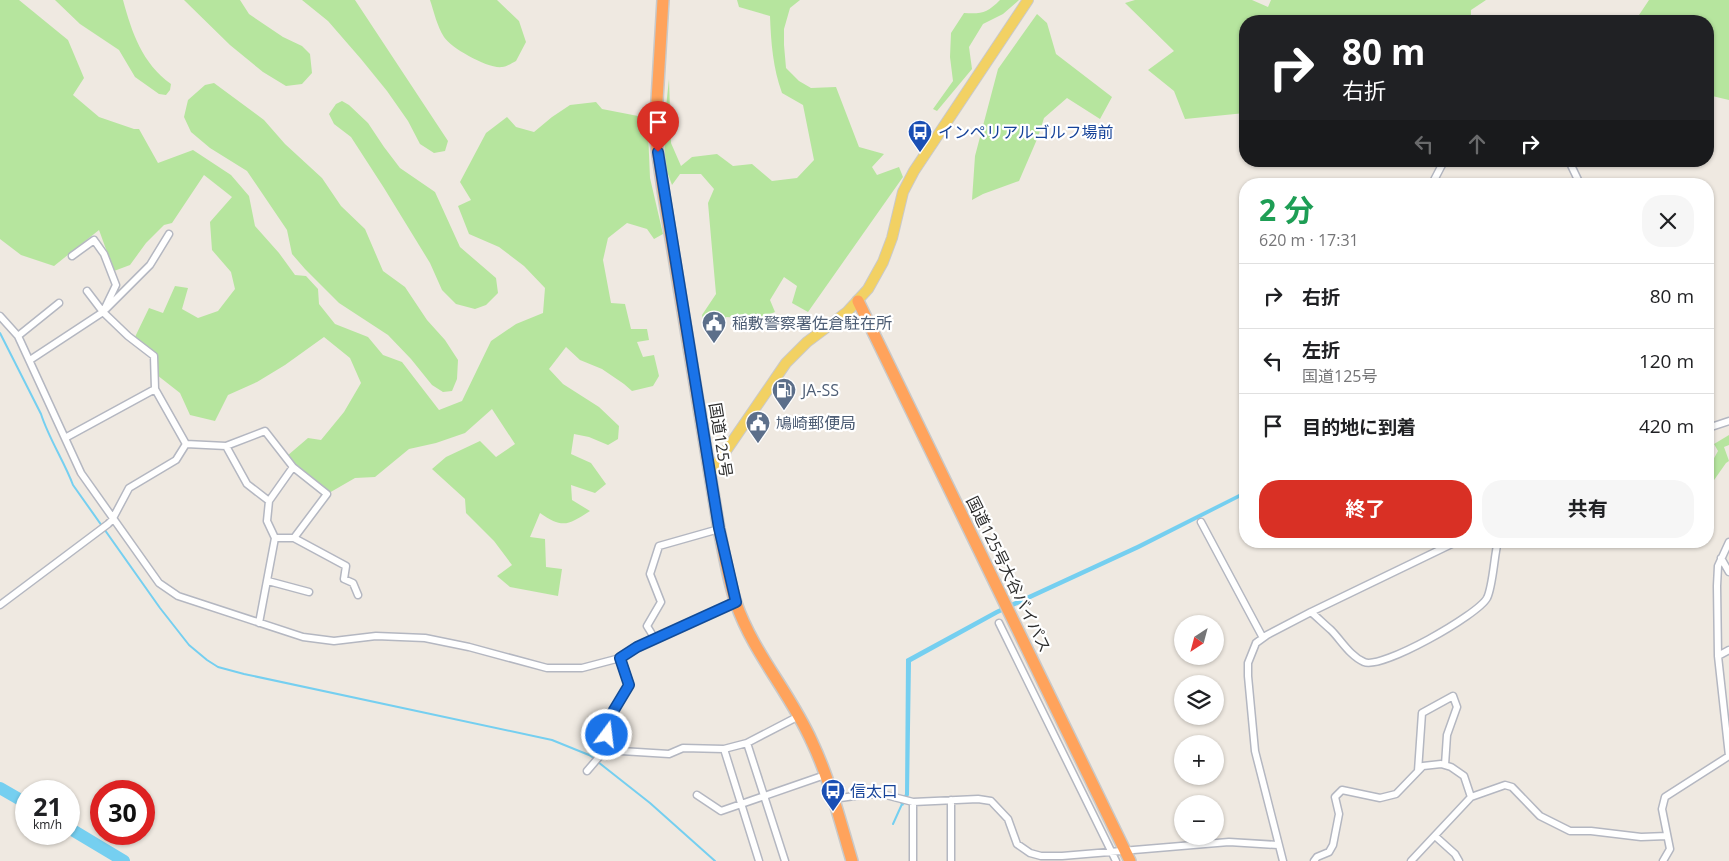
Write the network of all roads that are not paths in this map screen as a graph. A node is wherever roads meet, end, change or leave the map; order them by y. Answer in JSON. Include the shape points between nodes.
{"nodes":[{"id":1,"x":663,"y":0,"type":"edge"},
{"id":2,"x":1028,"y":0,"type":"edge"},
{"id":3,"x":168,"y":234,"type":"dead end"},
{"id":4,"x":72,"y":256,"type":"dead end"},
{"id":5,"x":86,"y":291,"type":"dead end"},
{"id":6,"x":858,"y":301,"type":"junction"},
{"id":7,"x":59,"y":303,"type":"dead end"},
{"id":8,"x":103,"y":312,"type":"junction"},
{"id":9,"x":0,"y":316,"type":"edge"},
{"id":10,"x":18,"y":336,"type":"junction"},
{"id":11,"x":30,"y":360,"type":"junction"},
{"id":12,"x":155,"y":389,"type":"junction"},
{"id":13,"x":1729,"y":421,"type":"edge"},
{"id":14,"x":1714,"y":426,"type":"edge"},
{"id":15,"x":64,"y":438,"type":"junction"},
{"id":16,"x":186,"y":444,"type":"junction"},
{"id":17,"x":226,"y":446,"type":"junction"},
{"id":18,"x":293,"y":467,"type":"junction"},
{"id":19,"x":710,"y":474,"type":"junction"},
{"id":20,"x":269,"y":501,"type":"junction"},
{"id":21,"x":110,"y":522,"type":"junction"},
{"id":22,"x":1201,"y":522,"type":"dead end"},
{"id":23,"x":719,"y":528,"type":"junction"},
{"id":24,"x":275,"y":538,"type":"junction"},
{"id":25,"x":294,"y":538,"type":"junction"},
{"id":26,"x":1729,"y":542,"type":"edge"},
{"id":27,"x":1444,"y":548,"type":"edge"},
{"id":28,"x":1497,"y":548,"type":"edge"},
{"id":29,"x":1721,"y":558,"type":"junction"},
{"id":30,"x":1729,"y":572,"type":"edge"},
{"id":31,"x":268,"y":581,"type":"junction"},
{"id":32,"x":309,"y":592,"type":"dead end"},
{"id":33,"x":358,"y":595,"type":"dead end"},
{"id":34,"x":736,"y":602,"type":"junction"},
{"id":35,"x":0,"y":605,"type":"edge"},
{"id":36,"x":1311,"y":612,"type":"junction"},
{"id":37,"x":259,"y":623,"type":"junction"},
{"id":38,"x":999,"y":623,"type":"dead end"},
{"id":39,"x":1263,"y":638,"type":"junction"},
{"id":40,"x":655,"y":639,"type":"junction"},
{"id":41,"x":1729,"y":650,"type":"edge"},
{"id":42,"x":1718,"y":656,"type":"junction"},
{"id":43,"x":620,"y":658,"type":"junction"},
{"id":44,"x":799,"y":716,"type":"junction"},
{"id":45,"x":1728,"y":741,"type":"edge"},
{"id":46,"x":747,"y":743,"type":"junction"},
{"id":47,"x":724,"y":749,"type":"junction"},
{"id":48,"x":605,"y":750,"type":"junction"},
{"id":49,"x":1729,"y":756,"type":"edge"},
{"id":50,"x":1445,"y":765,"type":"junction"},
{"id":51,"x":1418,"y":771,"type":"junction"},
{"id":52,"x":587,"y":772,"type":"dead end"},
{"id":53,"x":825,"y":774,"type":"junction"},
{"id":54,"x":697,"y":795,"type":"dead end"},
{"id":55,"x":763,"y":796,"type":"junction"},
{"id":56,"x":1471,"y":797,"type":"junction"},
{"id":57,"x":833,"y":799,"type":"junction"},
{"id":58,"x":951,"y":800,"type":"junction"},
{"id":59,"x":914,"y":802,"type":"junction"},
{"id":60,"x":741,"y":803,"type":"junction"},
{"id":61,"x":1435,"y":836,"type":"junction"},
{"id":62,"x":1667,"y":836,"type":"junction"},
{"id":63,"x":1278,"y":845,"type":"junction"},
{"id":64,"x":1111,"y":851,"type":"junction"},
{"id":65,"x":1127,"y":856,"type":"edge"},
{"id":66,"x":759,"y":861,"type":"edge"},
{"id":67,"x":785,"y":861,"type":"edge"},
{"id":68,"x":852,"y":861,"type":"edge"},
{"id":69,"x":913,"y":861,"type":"edge"},
{"id":70,"x":951,"y":861,"type":"edge"},
{"id":71,"x":1116,"y":861,"type":"edge"},
{"id":72,"x":1283,"y":861,"type":"edge"},
{"id":73,"x":1287,"y":861,"type":"edge"},
{"id":74,"x":1314,"y":861,"type":"edge"},
{"id":75,"x":1411,"y":861,"type":"edge"},
{"id":76,"x":1459,"y":861,"type":"edge"},
{"id":77,"x":1663,"y":861,"type":"edge"}],
"edges":[{"from":1,"to":19,"type":"highway","name":"国道125号","via":[[655,134]]},
{"from":2,"to":6,"type":"main road","via":[[914,171],[903,192],[883,262]]},
{"from":3,"to":8,"type":"street","via":[[150,265]]},
{"from":4,"to":8,"type":"street","via":[[94,240],[104,254],[116,285]]},
{"from":5,"to":8,"type":"street"},
{"from":6,"to":19,"type":"main road","via":[[786,363]]},
{"from":6,"to":65,"type":"highway","name":"国道125号大谷バイパス"},
{"from":7,"to":10,"type":"street"},
{"from":8,"to":11,"type":"street"},
{"from":8,"to":12,"type":"street","via":[[154,356]]},
{"from":9,"to":10,"type":"street"},
{"from":10,"to":11,"type":"street"},
{"from":11,"to":15,"type":"street"},
{"from":12,"to":15,"type":"street"},
{"from":12,"to":16,"type":"street"},
{"from":13,"to":14,"type":"street"},
{"from":15,"to":21,"type":"street","via":[[80,473]]},
{"from":16,"to":17,"type":"street"},
{"from":16,"to":21,"type":"street","via":[[176,460],[129,488]]},
{"from":17,"to":18,"type":"street","via":[[265,431]]},
{"from":17,"to":20,"type":"street","via":[[247,484]]},
{"from":18,"to":20,"type":"street"},
{"from":18,"to":25,"type":"street","via":[[327,494]]},
{"from":19,"to":23,"type":"highway","name":"国道125号"},
{"from":20,"to":24,"type":"street","via":[[267,521]]},
{"from":21,"to":35,"type":"street"},
{"from":21,"to":37,"type":"street","via":[[159,583],[178,596]]},
{"from":22,"to":39,"type":"street"},
{"from":23,"to":34,"type":"highway","name":"国道125号"},
{"from":23,"to":40,"type":"street","via":[[659,546],[650,574],[660,602],[647,626]]},
{"from":24,"to":25,"type":"street"},
{"from":24,"to":31,"type":"street"},
{"from":25,"to":33,"type":"street","via":[[346,566],[344,579],[353,583]]},
{"from":26,"to":29,"type":"street"},
{"from":27,"to":36,"type":"street"},
{"from":28,"to":36,"type":"street","via":[[1487,598],[1478,608],[1404,653],[1364,663]]},
{"from":29,"to":30,"type":"street"},
{"from":29,"to":42,"type":"street","via":[[1717,586]]},
{"from":31,"to":32,"type":"street"},
{"from":31,"to":37,"type":"street"},
{"from":34,"to":40,"type":"street"},
{"from":34,"to":44,"type":"highway","name":"国道125号","via":[[754,642]]},
{"from":36,"to":39,"type":"street"},
{"from":37,"to":43,"type":"street","via":[[334,641],[376,636],[425,638],[547,668],[582,668]]},
{"from":38,"to":64,"type":"street"},
{"from":39,"to":63,"type":"street","via":[[1256,643],[1248,663],[1248,676],[1255,751]]},
{"from":40,"to":43,"type":"street"},
{"from":41,"to":42,"type":"street"},
{"from":42,"to":45,"type":"street"},
{"from":43,"to":48,"type":"street","via":[[629,685],[608,720]]},
{"from":44,"to":46,"type":"street"},
{"from":44,"to":53,"type":"highway","name":"国道125号"},
{"from":45,"to":49,"type":"street"},
{"from":46,"to":47,"type":"street"},
{"from":46,"to":55,"type":"street"},
{"from":47,"to":48,"type":"street","via":[[684,748],[669,754]]},
{"from":47,"to":60,"type":"street"},
{"from":48,"to":52,"type":"street"},
{"from":49,"to":62,"type":"street","via":[[1665,797],[1662,809]]},
{"from":50,"to":51,"type":"street","via":[[1432,764]]},
{"from":50,"to":51,"type":"street","via":[[1447,735],[1457,707],[1453,696],[1422,714]]},
{"from":50,"to":56,"type":"street","via":[[1464,776]]},
{"from":51,"to":74,"type":"street","via":[[1396,794],[1380,798],[1342,790],[1335,797],[1339,814],[1333,845],[1330,852]]},
{"from":53,"to":55,"type":"street"},
{"from":53,"to":57,"type":"highway","name":"国道125号"},
{"from":54,"to":60,"type":"street","via":[[721,811]]},
{"from":55,"to":60,"type":"street"},
{"from":55,"to":67,"type":"street"},
{"from":56,"to":61,"type":"street"},
{"from":56,"to":62,"type":"street","via":[[1505,785],[1512,787],[1540,816],[1570,831]]},
{"from":57,"to":59,"type":"street","via":[[869,794]]},
{"from":57,"to":68,"type":"highway","name":"国道125号"},
{"from":58,"to":59,"type":"street"},
{"from":58,"to":64,"type":"street","via":[[991,801],[1008,819],[1017,844],[1030,853],[1062,856]]},
{"from":58,"to":70,"type":"street"},
{"from":59,"to":69,"type":"street"},
{"from":60,"to":66,"type":"street"},
{"from":61,"to":75,"type":"street"},
{"from":61,"to":76,"type":"street"},
{"from":62,"to":77,"type":"street","via":[[1670,850]]},
{"from":63,"to":65,"type":"street","via":[[1229,842]]},
{"from":63,"to":72,"type":"street"},
{"from":64,"to":65,"type":"street"},
{"from":64,"to":71,"type":"street"},
{"from":72,"to":73,"type":"street"}]}
